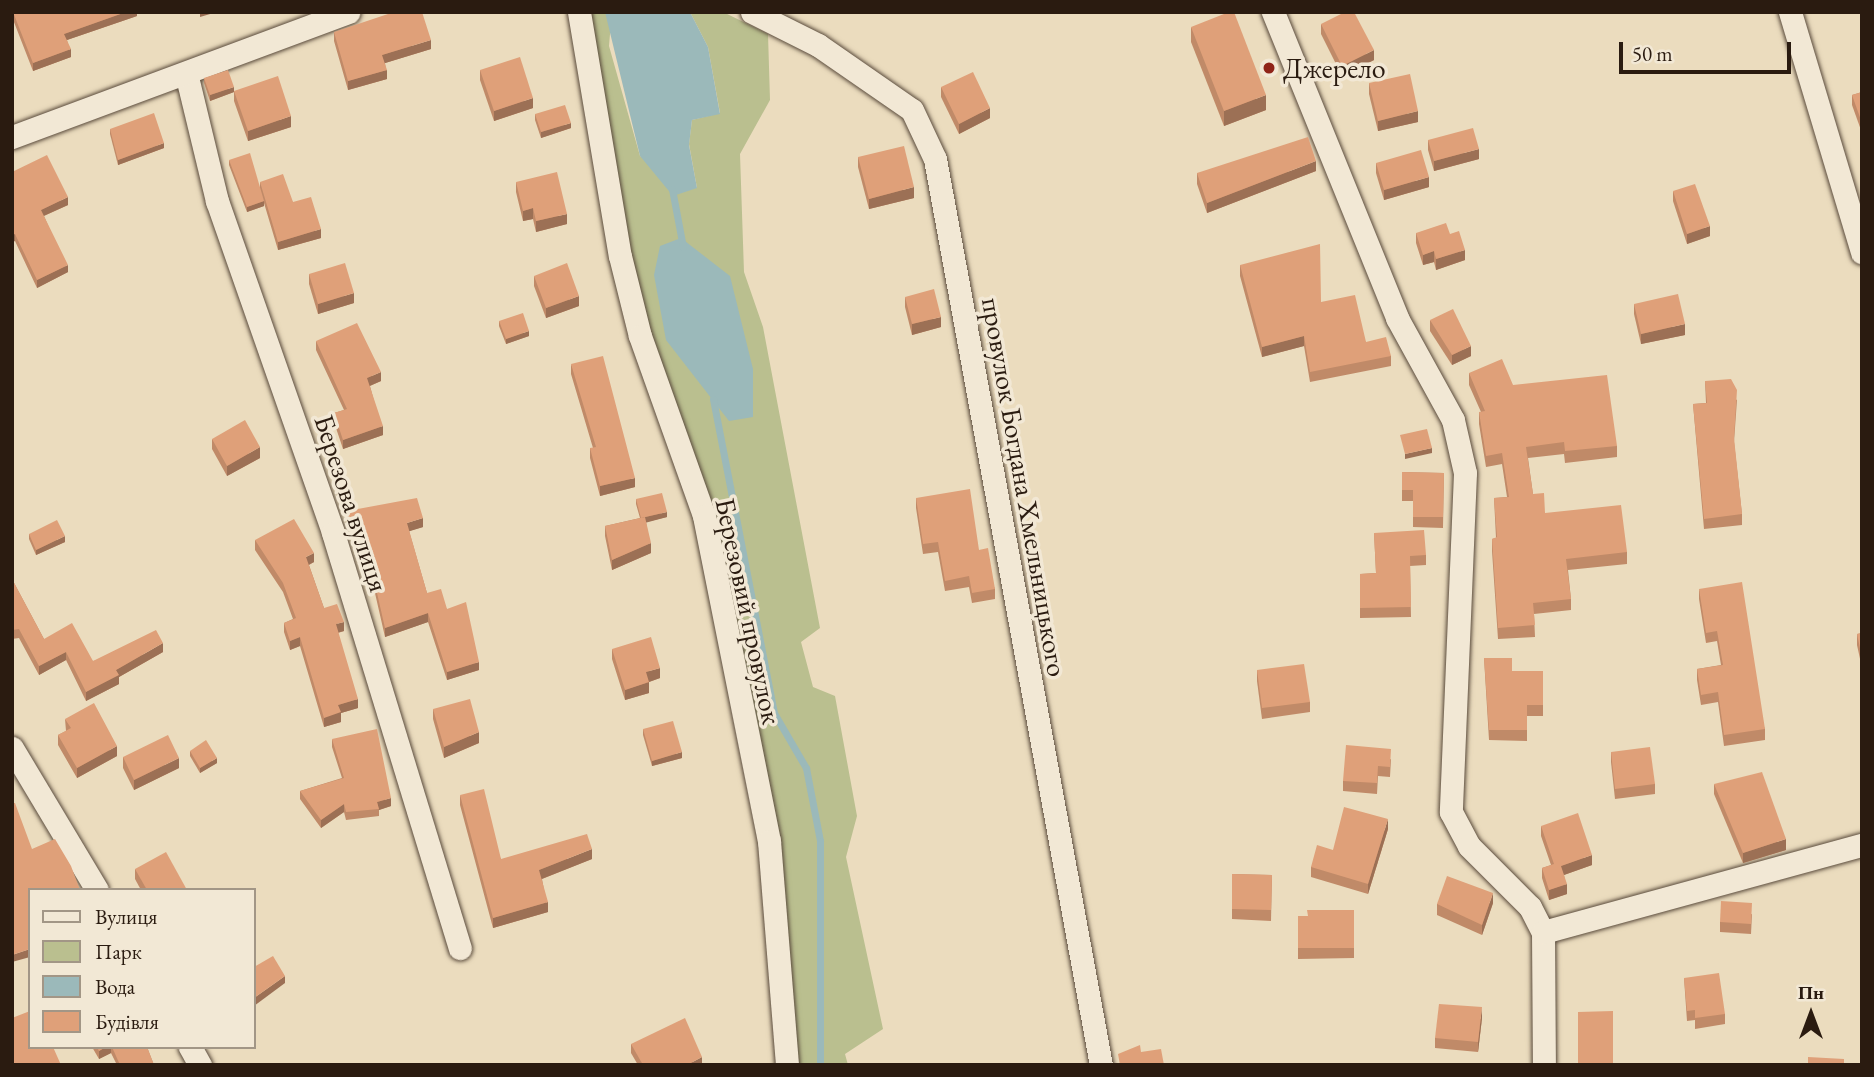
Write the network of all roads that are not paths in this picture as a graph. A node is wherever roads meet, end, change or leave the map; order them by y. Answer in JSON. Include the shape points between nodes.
{"nodes":[{"id":1,"x":349,"y":12,"type":"edge"},
{"id":2,"x":579,"y":12,"type":"edge"},
{"id":3,"x":752,"y":12,"type":"edge"},
{"id":4,"x":1273,"y":12,"type":"edge"},
{"id":5,"x":1790,"y":12,"type":"edge"},
{"id":6,"x":187,"y":77,"type":"junction"},
{"id":7,"x":12,"y":137,"type":"edge"},
{"id":8,"x":1862,"y":252,"type":"edge"},
{"id":9,"x":12,"y":748,"type":"edge"},
{"id":10,"x":1862,"y":845,"type":"edge"},
{"id":11,"x":96,"y":888,"type":"edge"},
{"id":12,"x":1543,"y":932,"type":"junction"},
{"id":13,"x":460,"y":948,"type":"dead end"},
{"id":14,"x":788,"y":1065,"type":"edge"},
{"id":15,"x":1101,"y":1065,"type":"edge"},
{"id":16,"x":1544,"y":1065,"type":"edge"}],
"edges":[{"from":1,"to":6,"type":"street"},
{"from":2,"to":14,"type":"street","name":"Березовий провулок","via":[[620,256],[640,336],[704,516],[769,841]]},
{"from":3,"to":15,"type":"street","name":"провулок Богдана Хмельницького","via":[[818,46],[912,110],[935,159]]},
{"from":4,"to":12,"type":"street","via":[[1397,318],[1453,420],[1465,473],[1451,812],[1469,846],[1531,907]]},
{"from":5,"to":8,"type":"street"},
{"from":6,"to":7,"type":"street"},
{"from":6,"to":13,"type":"street","name":"Березова вулиця","via":[[217,201],[332,533]]},
{"from":9,"to":11,"type":"street"},
{"from":10,"to":12,"type":"street"},
{"from":12,"to":16,"type":"street"}]}
